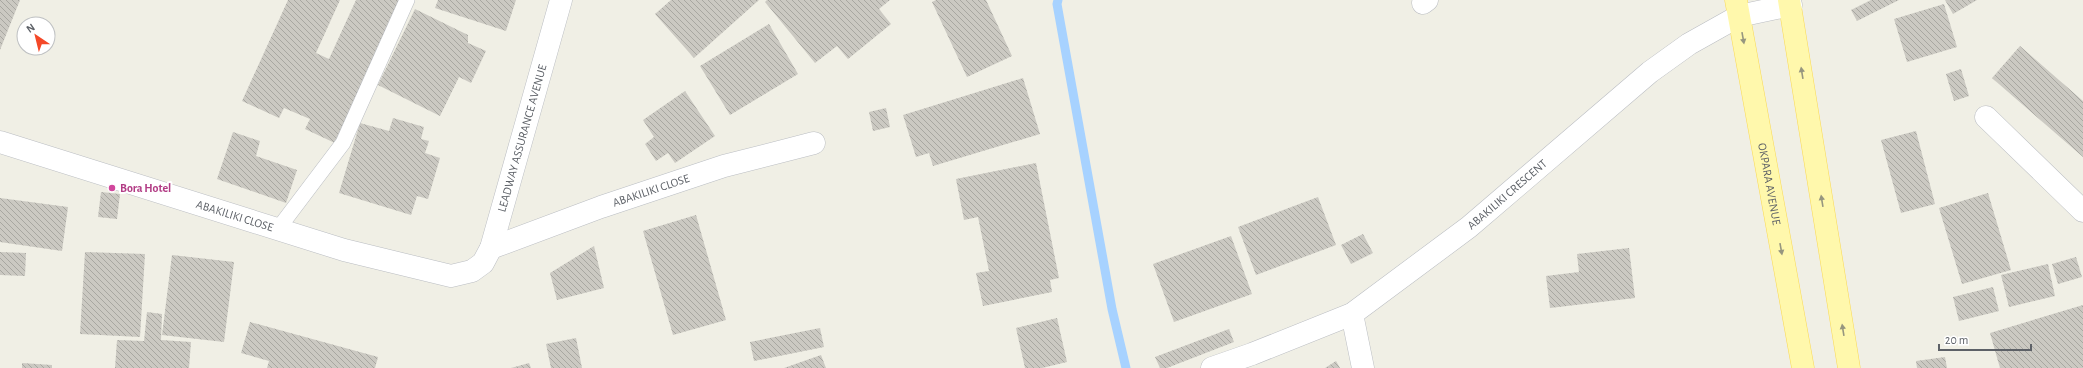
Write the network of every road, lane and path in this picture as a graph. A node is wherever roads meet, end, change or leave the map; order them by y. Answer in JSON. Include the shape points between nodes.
{"nodes":[{"id":1,"x":407,"y":0,"type":"edge"},
{"id":2,"x":561,"y":0,"type":"edge"},
{"id":3,"x":1790,"y":3,"type":"edge"},
{"id":4,"x":1738,"y":8,"type":"edge"},
{"id":5,"x":1986,"y":117,"type":"dead end"},
{"id":6,"x":0,"y":142,"type":"edge"},
{"id":7,"x":814,"y":143,"type":"dead end"},
{"id":8,"x":2083,"y":211,"type":"edge"},
{"id":9,"x":278,"y":229,"type":"junction"},
{"id":10,"x":491,"y":248,"type":"junction"},
{"id":11,"x":472,"y":271,"type":"joint"},
{"id":12,"x":1352,"y":314,"type":"junction"},
{"id":13,"x":1212,"y":368,"type":"edge"},
{"id":14,"x":1363,"y":368,"type":"edge"},
{"id":15,"x":1803,"y":368,"type":"edge"},
{"id":16,"x":1850,"y":368,"type":"edge"}],
"edges":[{"from":1,"to":9,"type":"lane","via":[[343,143]]},
{"from":2,"to":10,"type":"street","name":"LEADWAY ASSURANCE AVENUE"},
{"from":3,"to":4,"type":"street","name":"ABAKILIKI CRESCENT"},
{"from":16,"to":3,"type":"main road","one_way":true},
{"from":4,"to":12,"type":"street","name":"ABAKILIKI CRESCENT","via":[[1650,72],[1469,227]]},
{"from":4,"to":15,"type":"main road","name":"OKPARA AVENUE","one_way":true},
{"from":5,"to":8,"type":"street"},
{"from":6,"to":9,"type":"street","name":"ABAKILIKI CLOSE"},
{"from":7,"to":10,"type":"street","name":"ABAKILIKI CLOSE","via":[[724,166],[601,207]]},
{"from":9,"to":11,"type":"street","name":"ABAKILIKI CLOSE","via":[[344,250],[451,276]]},
{"from":10,"to":11,"type":"street","name":"LEADWAY ASSURANCE AVENUE","via":[[483,263]]},
{"from":12,"to":13,"type":"street","name":"ABAKILIKI CRESCENT"},
{"from":12,"to":14,"type":"street"}]}
